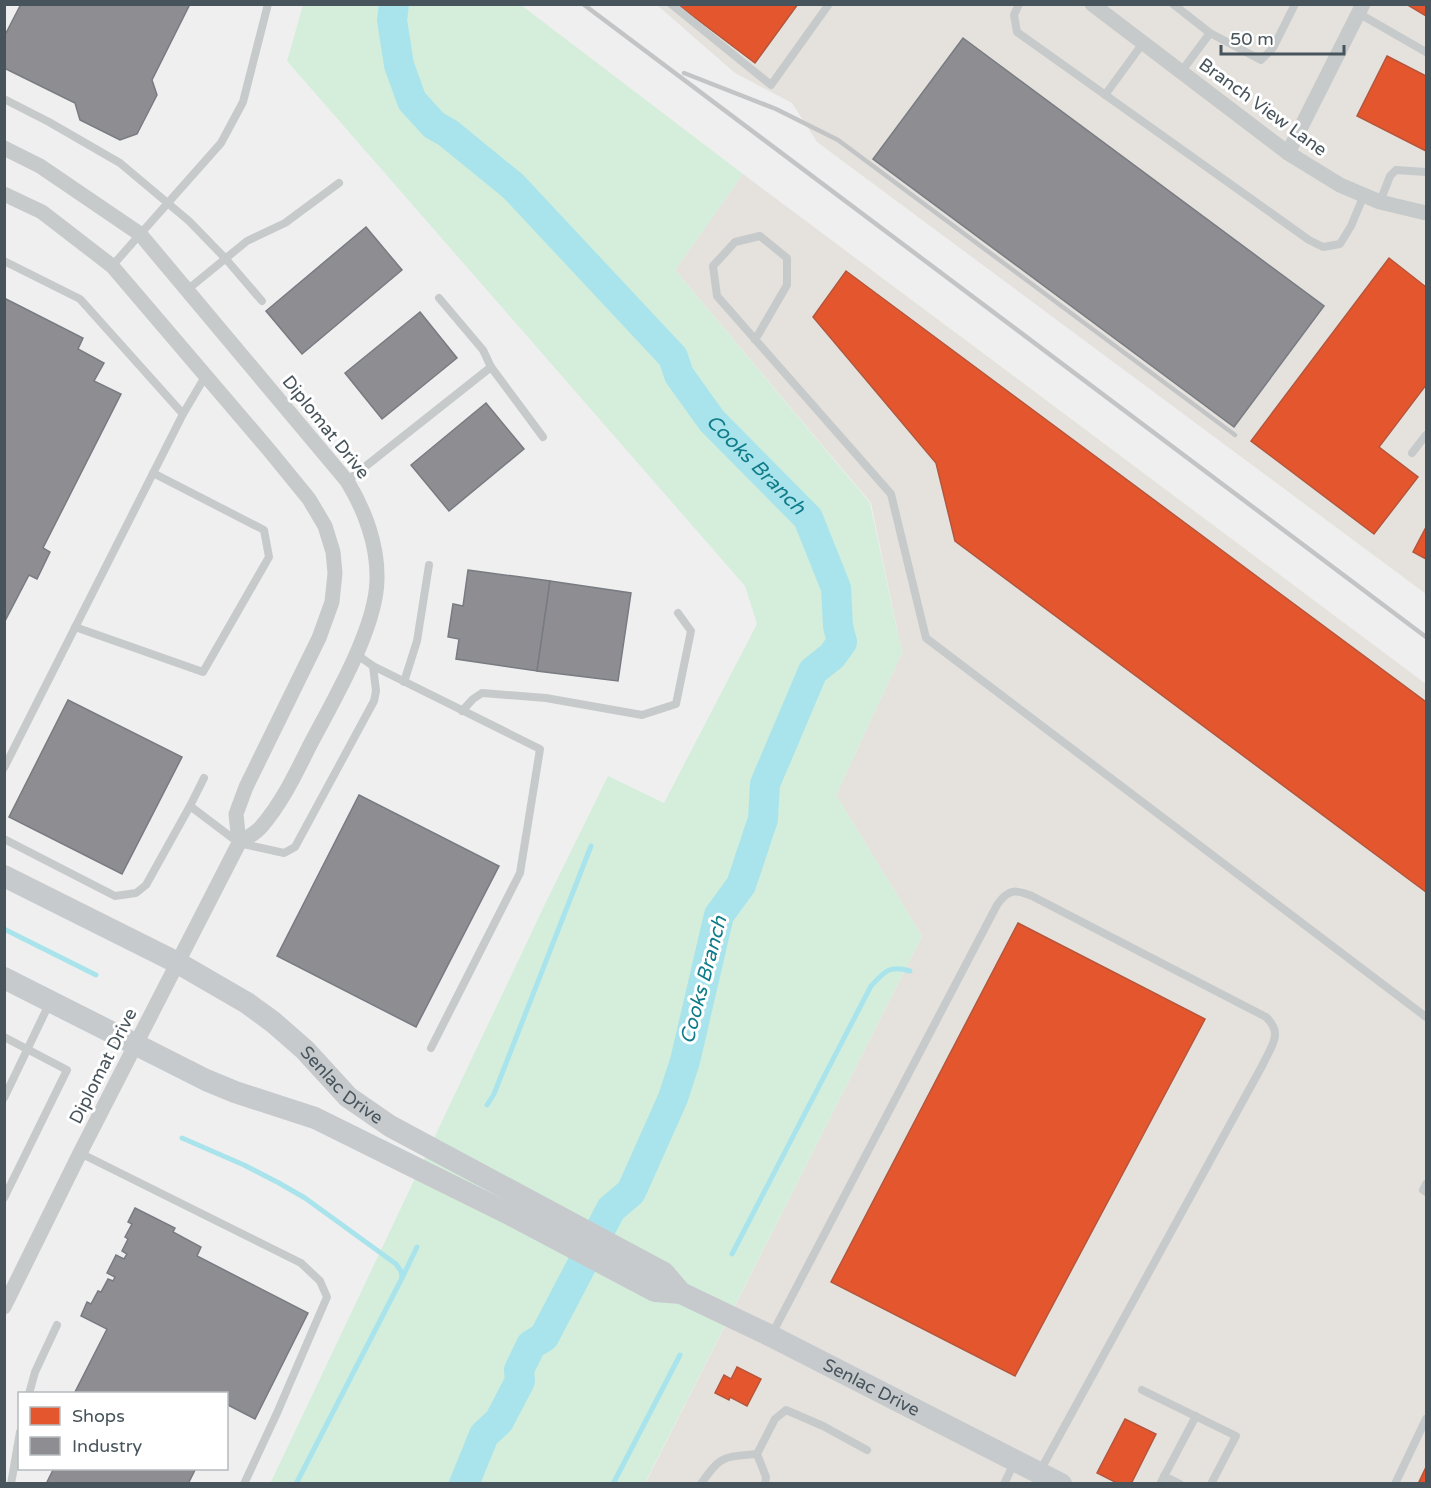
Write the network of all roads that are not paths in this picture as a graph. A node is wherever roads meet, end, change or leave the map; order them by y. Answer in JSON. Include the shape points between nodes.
{"nodes":[{"id":1,"x":268,"y":4,"type":"edge"},
{"id":2,"x":670,"y":4,"type":"edge"},
{"id":3,"x":829,"y":4,"type":"edge"},
{"id":4,"x":1019,"y":4,"type":"edge"},
{"id":5,"x":1092,"y":4,"type":"edge"},
{"id":6,"x":1173,"y":4,"type":"edge"},
{"id":7,"x":1295,"y":4,"type":"edge"},
{"id":8,"x":1360,"y":9,"type":"edge"},
{"id":9,"x":1210,"y":33,"type":"junction"},
{"id":10,"x":1143,"y":44,"type":"junction"},
{"id":11,"x":1426,"y":52,"type":"edge"},
{"id":12,"x":1181,"y":72,"type":"junction"},
{"id":13,"x":1106,"y":95,"type":"junction"},
{"id":14,"x":4,"y":99,"type":"edge"},
{"id":15,"x":4,"y":148,"type":"edge"},
{"id":16,"x":1288,"y":153,"type":"junction"},
{"id":17,"x":1426,"y":172,"type":"edge"},
{"id":18,"x":339,"y":183,"type":"dead end"},
{"id":19,"x":4,"y":194,"type":"edge"},
{"id":20,"x":1364,"y":195,"type":"junction"},
{"id":21,"x":1380,"y":202,"type":"junction"},
{"id":22,"x":167,"y":204,"type":"junction"},
{"id":23,"x":1426,"y":213,"type":"edge"},
{"id":24,"x":140,"y":234,"type":"junction"},
{"id":25,"x":225,"y":258,"type":"junction"},
{"id":26,"x":4,"y":261,"type":"edge"},
{"id":27,"x":112,"y":266,"type":"junction"},
{"id":28,"x":187,"y":290,"type":"junction"},
{"id":29,"x":439,"y":298,"type":"dead end"},
{"id":30,"x":262,"y":301,"type":"dead end"},
{"id":31,"x":756,"y":340,"type":"junction"},
{"id":32,"x":491,"y":367,"type":"junction"},
{"id":33,"x":206,"y":375,"type":"junction"},
{"id":34,"x":183,"y":414,"type":"junction"},
{"id":35,"x":1426,"y":435,"type":"edge"},
{"id":36,"x":543,"y":437,"type":"dead end"},
{"id":37,"x":1412,"y":453,"type":"dead end"},
{"id":38,"x":153,"y":473,"type":"junction"},
{"id":39,"x":347,"y":481,"type":"junction"},
{"id":40,"x":429,"y":565,"type":"dead end"},
{"id":41,"x":678,"y":613,"type":"dead end"},
{"id":42,"x":75,"y":627,"type":"junction"},
{"id":43,"x":356,"y":654,"type":"junction"},
{"id":44,"x":373,"y":666,"type":"junction"},
{"id":45,"x":404,"y":682,"type":"junction"},
{"id":46,"x":462,"y":711,"type":"junction"},
{"id":47,"x":4,"y":768,"type":"edge"},
{"id":48,"x":204,"y":778,"type":"dead end"},
{"id":49,"x":189,"y":806,"type":"junction"},
{"id":50,"x":4,"y":839,"type":"edge"},
{"id":51,"x":239,"y":843,"type":"junction"},
{"id":52,"x":4,"y":876,"type":"edge"},
{"id":53,"x":178,"y":963,"type":"junction"},
{"id":54,"x":4,"y":978,"type":"edge"},
{"id":55,"x":51,"y":1002,"type":"junction"},
{"id":56,"x":1426,"y":1017,"type":"edge"},
{"id":57,"x":4,"y":1037,"type":"edge"},
{"id":58,"x":137,"y":1044,"type":"junction"},
{"id":59,"x":431,"y":1048,"type":"dead end"},
{"id":60,"x":29,"y":1050,"type":"junction"},
{"id":61,"x":4,"y":1098,"type":"edge"},
{"id":62,"x":80,"y":1153,"type":"junction"},
{"id":63,"x":1426,"y":1184,"type":"edge"},
{"id":64,"x":1426,"y":1192,"type":"edge"},
{"id":65,"x":4,"y":1197,"type":"edge"},
{"id":66,"x":681,"y":1293,"type":"junction"},
{"id":67,"x":4,"y":1307,"type":"edge"},
{"id":68,"x":57,"y":1324,"type":"dead end"},
{"id":69,"x":771,"y":1336,"type":"junction"},
{"id":70,"x":1142,"y":1390,"type":"dead end"},
{"id":71,"x":30,"y":1392,"type":"edge"},
{"id":72,"x":1196,"y":1416,"type":"junction"},
{"id":73,"x":1426,"y":1419,"type":"edge"},
{"id":74,"x":18,"y":1444,"type":"edge"},
{"id":75,"x":867,"y":1450,"type":"dead end"},
{"id":76,"x":757,"y":1454,"type":"junction"},
{"id":77,"x":1016,"y":1460,"type":"junction"},
{"id":78,"x":1039,"y":1473,"type":"junction"},
{"id":79,"x":1162,"y":1480,"type":"edge"},
{"id":80,"x":11,"y":1484,"type":"edge"},
{"id":81,"x":244,"y":1484,"type":"edge"},
{"id":82,"x":701,"y":1484,"type":"edge"},
{"id":83,"x":765,"y":1484,"type":"edge"},
{"id":84,"x":1004,"y":1484,"type":"edge"},
{"id":85,"x":1061,"y":1484,"type":"edge"},
{"id":86,"x":1180,"y":1484,"type":"edge"},
{"id":87,"x":1210,"y":1484,"type":"edge"},
{"id":88,"x":1395,"y":1484,"type":"edge"}],
"edges":[{"from":1,"to":22,"type":"lane","via":[[236,117],[221,143]]},
{"from":2,"to":3,"type":"lane","via":[[771,85]]},
{"from":4,"to":13,"type":"lane","via":[[1014,15],[1017,32]]},
{"from":5,"to":10,"type":"street","name":"Branch View Lane"},
{"from":6,"to":9,"type":"lane"},
{"from":7,"to":9,"type":"lane","via":[[1273,48],[1261,60]]},
{"from":8,"to":11,"type":"lane"},
{"from":8,"to":16,"type":"street"},
{"from":9,"to":12,"type":"lane"},
{"from":10,"to":12,"type":"street","name":"Branch View Lane"},
{"from":10,"to":13,"type":"lane"},
{"from":12,"to":16,"type":"street","name":"Branch View Lane"},
{"from":13,"to":20,"type":"lane","via":[[1323,247],[1340,244]]},
{"from":14,"to":22,"type":"lane","via":[[120,164]]},
{"from":15,"to":24,"type":"street","name":"Diplomat Drive","via":[[40,166]]},
{"from":16,"to":20,"type":"street","name":"Branch View Lane"},
{"from":17,"to":21,"type":"lane","via":[[1396,170]]},
{"from":18,"to":25,"type":"lane","via":[[285,223],[247,241]]},
{"from":19,"to":27,"type":"street","via":[[42,212]]},
{"from":20,"to":21,"type":"street","name":"Branch View Lane"},
{"from":21,"to":23,"type":"street","name":"Branch View Lane"},
{"from":22,"to":24,"type":"lane"},
{"from":22,"to":25,"type":"lane"},
{"from":24,"to":27,"type":"lane"},
{"from":24,"to":28,"type":"street","name":"Diplomat Drive"},
{"from":25,"to":28,"type":"lane"},
{"from":25,"to":30,"type":"lane"},
{"from":26,"to":34,"type":"lane","via":[[80,299]]},
{"from":27,"to":33,"type":"street"},
{"from":28,"to":39,"type":"street","name":"Diplomat Drive"},
{"from":29,"to":32,"type":"lane","via":[[483,350]]},
{"from":31,"to":31,"type":"lane","via":[[717,296],[713,266],[735,242],[760,236],[787,258],[788,285]]},
{"from":31,"to":56,"type":"lane","via":[[891,494],[926,638]]},
{"from":32,"to":36,"type":"lane"},
{"from":32,"to":39,"type":"lane"},
{"from":33,"to":34,"type":"lane"},
{"from":33,"to":51,"type":"street","via":[[309,499],[325,526],[335,573],[332,602],[319,638],[236,814]]},
{"from":34,"to":38,"type":"lane"},
{"from":35,"to":37,"type":"lane"},
{"from":38,"to":42,"type":"lane"},
{"from":38,"to":42,"type":"lane","via":[[264,530],[269,557],[203,672]]},
{"from":39,"to":43,"type":"street","name":"Diplomat Drive","via":[[370,532],[377,582],[368,624]]},
{"from":40,"to":45,"type":"lane","via":[[417,641]]},
{"from":41,"to":46,"type":"lane","via":[[691,631],[676,704],[642,715],[546,698],[482,693]]},
{"from":42,"to":47,"type":"lane"},
{"from":43,"to":44,"type":"lane"},
{"from":43,"to":51,"type":"street","name":"Diplomat Drive","via":[[283,797],[260,829]]},
{"from":44,"to":45,"type":"lane"},
{"from":44,"to":51,"type":"lane","via":[[374,701],[295,847],[284,853]]},
{"from":45,"to":46,"type":"lane"},
{"from":46,"to":59,"type":"lane","via":[[540,749],[520,873]]},
{"from":48,"to":49,"type":"lane"},
{"from":49,"to":50,"type":"lane","via":[[146,885],[136,893],[115,896]]},
{"from":49,"to":51,"type":"lane"},
{"from":51,"to":53,"type":"street","name":"Diplomat Drive"},
{"from":52,"to":53,"type":"street","name":"Senlac Drive"},
{"from":53,"to":58,"type":"street","name":"Diplomat Drive"},
{"from":53,"to":66,"type":"street","name":"Senlac Drive","via":[[273,1022],[348,1097],[390,1125],[664,1273]]},
{"from":54,"to":55,"type":"street","name":"Senlac Drive"},
{"from":55,"to":58,"type":"street","name":"Senlac Drive"},
{"from":55,"to":60,"type":"lane"},
{"from":57,"to":60,"type":"lane"},
{"from":58,"to":62,"type":"street","name":"Diplomat Drive"},
{"from":58,"to":66,"type":"street","name":"Senlac Drive","via":[[206,1080],[315,1118],[655,1291]]},
{"from":60,"to":61,"type":"lane"},
{"from":60,"to":65,"type":"lane","via":[[67,1070]]},
{"from":62,"to":67,"type":"street","name":"Diplomat Drive"},
{"from":62,"to":81,"type":"lane","via":[[301,1263],[320,1281],[327,1297]]},
{"from":63,"to":64,"type":"lane"},
{"from":66,"to":69,"type":"street","name":"Senlac Drive"},
{"from":68,"to":71,"type":"lane"},
{"from":69,"to":77,"type":"street","name":"Senlac Drive"},
{"from":69,"to":78,"type":"lane","via":[[997,905],[1012,891],[1032,896],[1266,1017],[1276,1034]]},
{"from":70,"to":72,"type":"lane"},
{"from":72,"to":79,"type":"lane"},
{"from":72,"to":87,"type":"lane","via":[[1236,1436]]},
{"from":73,"to":88,"type":"lane"},
{"from":74,"to":80,"type":"lane"},
{"from":75,"to":76,"type":"lane","via":[[786,1410],[775,1419]]},
{"from":76,"to":82,"type":"lane","via":[[728,1456],[714,1464]]},
{"from":76,"to":83,"type":"lane"},
{"from":77,"to":78,"type":"street","name":"Senlac Drive"},
{"from":77,"to":84,"type":"lane"},
{"from":78,"to":85,"type":"street","name":"Senlac Drive"},
{"from":79,"to":86,"type":"lane"}]}
